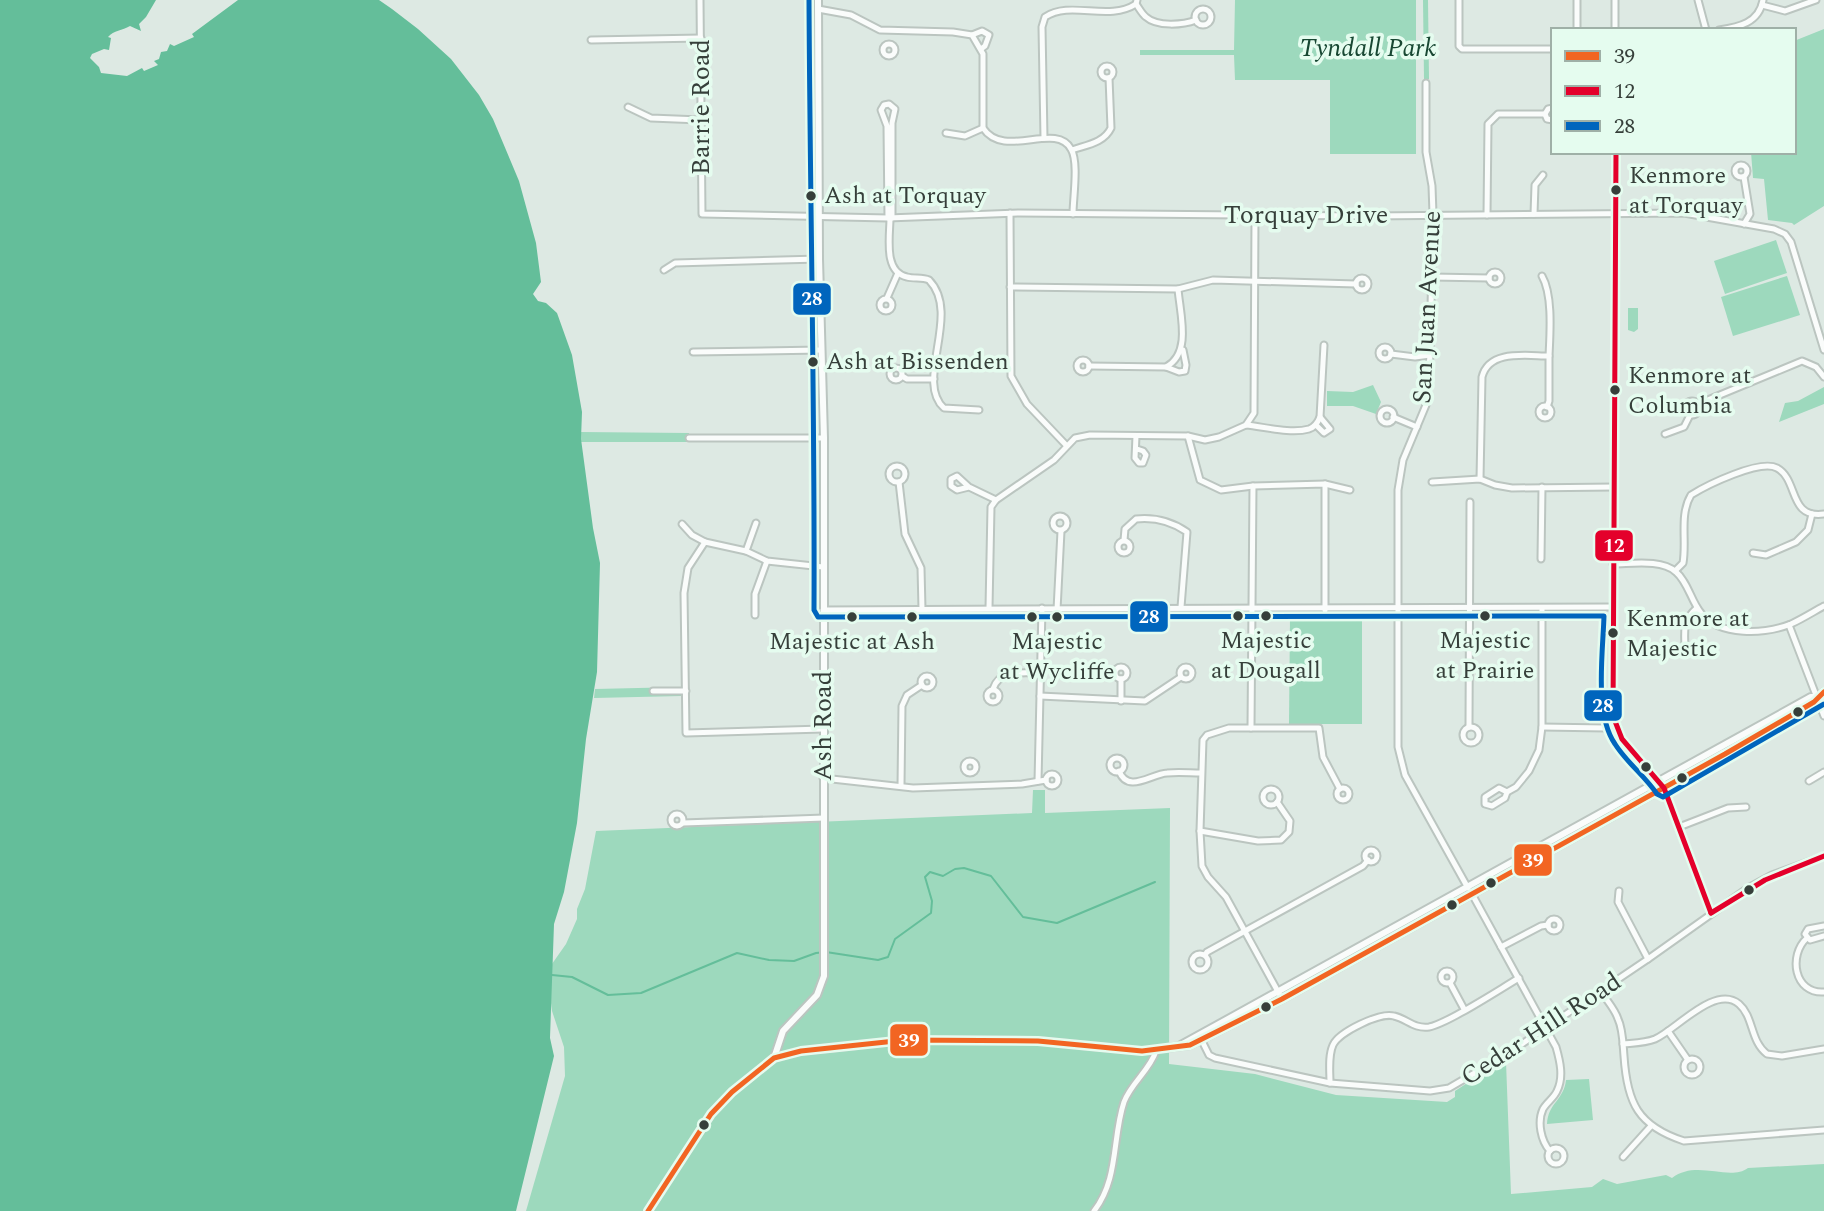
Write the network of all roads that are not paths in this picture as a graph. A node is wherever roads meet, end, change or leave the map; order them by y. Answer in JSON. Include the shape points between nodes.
{"nodes":[{"id":1,"x":700,"y":0,"type":"edge"},
{"id":2,"x":818,"y":0,"type":"edge"},
{"id":3,"x":1459,"y":0,"type":"edge"},
{"id":4,"x":1577,"y":0,"type":"edge"},
{"id":5,"x":1615,"y":0,"type":"edge"},
{"id":6,"x":1698,"y":0,"type":"edge"},
{"id":7,"x":1813,"y":0,"type":"edge"},
{"id":8,"x":1136,"y":2,"type":"edge"},
{"id":9,"x":1763,"y":2,"type":"edge"},
{"id":10,"x":818,"y":9,"type":"junction"},
{"id":11,"x":1196,"y":20,"type":"dead end"},
{"id":12,"x":1577,"y":28,"type":"edge"},
{"id":13,"x":1615,"y":28,"type":"edge"},
{"id":14,"x":1705,"y":28,"type":"edge"},
{"id":15,"x":1732,"y":28,"type":"edge"},
{"id":16,"x":891,"y":31,"type":"junction"},
{"id":17,"x":972,"y":35,"type":"junction"},
{"id":18,"x":701,"y":38,"type":"junction"},
{"id":19,"x":591,"y":40,"type":"dead end"},
{"id":20,"x":890,"y":43,"type":"dead end"},
{"id":21,"x":981,"y":48,"type":"junction"},
{"id":22,"x":1551,"y":49,"type":"edge"},
{"id":23,"x":1109,"y":78,"type":"dead end"},
{"id":24,"x":1426,"y":83,"type":"dead end"},
{"id":25,"x":628,"y":107,"type":"dead end"},
{"id":26,"x":1551,"y":108,"type":"edge"},
{"id":27,"x":1545,"y":114,"type":"junction"},
{"id":28,"x":700,"y":120,"type":"junction"},
{"id":29,"x":1551,"y":120,"type":"edge"},
{"id":30,"x":983,"y":128,"type":"junction"},
{"id":31,"x":946,"y":133,"type":"dead end"},
{"id":32,"x":1044,"y":138,"type":"junction"},
{"id":33,"x":1072,"y":150,"type":"junction"},
{"id":34,"x":1616,"y":154,"type":"edge"},
{"id":35,"x":1543,"y":175,"type":"dead end"},
{"id":36,"x":1744,"y":177,"type":"dead end"},
{"id":37,"x":1010,"y":213,"type":"junction"},
{"id":38,"x":1073,"y":214,"type":"junction"},
{"id":39,"x":1433,"y":214,"type":"junction"},
{"id":40,"x":1534,"y":214,"type":"junction"},
{"id":41,"x":1616,"y":214,"type":"junction"},
{"id":42,"x":702,"y":215,"type":"joint"},
{"id":43,"x":1255,"y":215,"type":"junction"},
{"id":44,"x":1487,"y":215,"type":"junction"},
{"id":45,"x":819,"y":217,"type":"junction"},
{"id":46,"x":890,"y":218,"type":"junction"},
{"id":47,"x":1744,"y":224,"type":"junction"},
{"id":48,"x":819,"y":259,"type":"junction"},
{"id":49,"x":664,"y":270,"type":"dead end"},
{"id":50,"x":898,"y":273,"type":"junction"},
{"id":51,"x":1542,"y":276,"type":"dead end"},
{"id":52,"x":1432,"y":277,"type":"junction"},
{"id":53,"x":1489,"y":278,"type":"dead end"},
{"id":54,"x":1254,"y":280,"type":"junction"},
{"id":55,"x":1356,"y":284,"type":"dead end"},
{"id":56,"x":1010,"y":287,"type":"junction"},
{"id":57,"x":1178,"y":289,"type":"junction"},
{"id":58,"x":887,"y":298,"type":"dead end"},
{"id":59,"x":1324,"y":345,"type":"dead end"},
{"id":60,"x":1183,"y":347,"type":"junction"},
{"id":61,"x":821,"y":350,"type":"junction"},
{"id":62,"x":1824,"y":350,"type":"edge"},
{"id":63,"x":693,"y":352,"type":"dead end"},
{"id":64,"x":1391,"y":354,"type":"dead end"},
{"id":65,"x":1430,"y":355,"type":"junction"},
{"id":66,"x":1549,"y":356,"type":"junction"},
{"id":67,"x":1089,"y":366,"type":"dead end"},
{"id":68,"x":1166,"y":367,"type":"junction"},
{"id":69,"x":902,"y":376,"type":"dead end"},
{"id":70,"x":1824,"y":377,"type":"edge"},
{"id":71,"x":934,"y":379,"type":"junction"},
{"id":72,"x":1698,"y":404,"type":"junction"},
{"id":73,"x":1547,"y":407,"type":"dead end"},
{"id":74,"x":979,"y":410,"type":"dead end"},
{"id":75,"x":1690,"y":415,"type":"junction"},
{"id":76,"x":1320,"y":417,"type":"junction"},
{"id":77,"x":1393,"y":417,"type":"dead end"},
{"id":78,"x":1246,"y":425,"type":"junction"},
{"id":79,"x":1316,"y":425,"type":"junction"},
{"id":80,"x":1417,"y":427,"type":"junction"},
{"id":81,"x":1665,"y":434,"type":"dead end"},
{"id":82,"x":1136,"y":436,"type":"junction"},
{"id":83,"x":1188,"y":436,"type":"junction"},
{"id":84,"x":689,"y":438,"type":"dead end"},
{"id":85,"x":824,"y":438,"type":"junction"},
{"id":86,"x":1066,"y":445,"type":"junction"},
{"id":87,"x":1136,"y":449,"type":"dead end"},
{"id":88,"x":1480,"y":479,"type":"junction"},
{"id":89,"x":899,"y":482,"type":"dead end"},
{"id":90,"x":1432,"y":482,"type":"dead end"},
{"id":91,"x":1325,"y":484,"type":"junction"},
{"id":92,"x":969,"y":486,"type":"dead end"},
{"id":93,"x":1253,"y":486,"type":"junction"},
{"id":94,"x":1542,"y":487,"type":"junction"},
{"id":95,"x":1614,"y":487,"type":"junction"},
{"id":96,"x":1350,"y":490,"type":"dead end"},
{"id":97,"x":996,"y":500,"type":"junction"},
{"id":98,"x":1470,"y":502,"type":"dead end"},
{"id":99,"x":1812,"y":514,"type":"junction"},
{"id":100,"x":1824,"y":514,"type":"edge"},
{"id":101,"x":756,"y":523,"type":"dead end"},
{"id":102,"x":682,"y":524,"type":"dead end"},
{"id":103,"x":1061,"y":531,"type":"dead end"},
{"id":104,"x":1124,"y":540,"type":"dead end"},
{"id":105,"x":705,"y":542,"type":"junction"},
{"id":106,"x":746,"y":551,"type":"junction"},
{"id":107,"x":1754,"y":553,"type":"dead end"},
{"id":108,"x":1541,"y":559,"type":"dead end"},
{"id":109,"x":767,"y":561,"type":"junction"},
{"id":110,"x":1613,"y":564,"type":"junction"},
{"id":111,"x":823,"y":567,"type":"junction"},
{"id":112,"x":1675,"y":571,"type":"junction"},
{"id":113,"x":1824,"y":606,"type":"edge"},
{"id":114,"x":1181,"y":607,"type":"junction"},
{"id":115,"x":1613,"y":607,"type":"junction"},
{"id":116,"x":989,"y":608,"type":"junction"},
{"id":117,"x":1042,"y":608,"type":"junction"},
{"id":118,"x":1469,"y":608,"type":"junction"},
{"id":119,"x":1542,"y":608,"type":"junction"},
{"id":120,"x":1697,"y":608,"type":"junction"},
{"id":121,"x":922,"y":609,"type":"junction"},
{"id":122,"x":1399,"y":609,"type":"junction"},
{"id":123,"x":823,"y":610,"type":"junction"},
{"id":124,"x":1057,"y":610,"type":"junction"},
{"id":125,"x":1253,"y":610,"type":"junction"},
{"id":126,"x":1325,"y":610,"type":"junction"},
{"id":127,"x":755,"y":615,"type":"dead end"},
{"id":128,"x":1789,"y":625,"type":"junction"},
{"id":129,"x":1685,"y":652,"type":"dead end"},
{"id":130,"x":1040,"y":673,"type":"junction"},
{"id":131,"x":1181,"y":677,"type":"dead end"},
{"id":132,"x":1121,"y":679,"type":"dead end"},
{"id":133,"x":922,"y":685,"type":"dead end"},
{"id":134,"x":993,"y":690,"type":"dead end"},
{"id":135,"x":653,"y":691,"type":"dead end"},
{"id":136,"x":686,"y":691,"type":"junction"},
{"id":137,"x":1824,"y":692,"type":"edge"},
{"id":138,"x":1040,"y":696,"type":"junction"},
{"id":139,"x":1817,"y":696,"type":"junction"},
{"id":140,"x":1121,"y":701,"type":"junction"},
{"id":141,"x":1824,"y":716,"type":"edge"},
{"id":142,"x":1614,"y":725,"type":"junction"},
{"id":143,"x":1469,"y":727,"type":"dead end"},
{"id":144,"x":1542,"y":727,"type":"junction"},
{"id":145,"x":823,"y":729,"type":"junction"},
{"id":146,"x":1251,"y":729,"type":"junction"},
{"id":147,"x":1119,"y":771,"type":"dead end"},
{"id":148,"x":1824,"y":772,"type":"edge"},
{"id":149,"x":970,"y":773,"type":"dead end"},
{"id":150,"x":1201,"y":773,"type":"junction"},
{"id":151,"x":824,"y":778,"type":"junction"},
{"id":152,"x":1046,"y":780,"type":"dead end"},
{"id":153,"x":1038,"y":781,"type":"junction"},
{"id":154,"x":1809,"y":781,"type":"dead end"},
{"id":155,"x":1661,"y":784,"type":"junction"},
{"id":156,"x":901,"y":786,"type":"junction"},
{"id":157,"x":971,"y":786,"type":"junction"},
{"id":158,"x":1340,"y":789,"type":"dead end"},
{"id":159,"x":1507,"y":792,"type":"dead end"},
{"id":160,"x":1277,"y":802,"type":"dead end"},
{"id":161,"x":1746,"y":807,"type":"dead end"},
{"id":162,"x":824,"y":818,"type":"junction"},
{"id":163,"x":682,"y":823,"type":"dead end"},
{"id":164,"x":1679,"y":827,"type":"junction"},
{"id":165,"x":1200,"y":831,"type":"junction"},
{"id":166,"x":1824,"y":856,"type":"edge"},
{"id":167,"x":1368,"y":860,"type":"dead end"},
{"id":168,"x":1470,"y":891,"type":"junction"},
{"id":169,"x":1619,"y":891,"type":"dead end"},
{"id":170,"x":1711,"y":913,"type":"junction"},
{"id":171,"x":1548,"y":925,"type":"dead end"},
{"id":172,"x":1824,"y":926,"type":"edge"},
{"id":173,"x":1245,"y":931,"type":"junction"},
{"id":174,"x":1824,"y":936,"type":"edge"},
{"id":175,"x":1807,"y":938,"type":"junction"},
{"id":176,"x":1501,"y":947,"type":"junction"},
{"id":177,"x":1205,"y":956,"type":"dead end"},
{"id":178,"x":1648,"y":959,"type":"junction"},
{"id":179,"x":1519,"y":978,"type":"junction"},
{"id":180,"x":1450,"y":983,"type":"dead end"},
{"id":181,"x":1601,"y":991,"type":"junction"},
{"id":182,"x":1824,"y":992,"type":"edge"},
{"id":183,"x":1280,"y":996,"type":"junction"},
{"id":184,"x":1464,"y":1009,"type":"junction"},
{"id":185,"x":1545,"y":1028,"type":"junction"},
{"id":186,"x":1668,"y":1031,"type":"junction"},
{"id":187,"x":1201,"y":1037,"type":"junction"},
{"id":188,"x":1623,"y":1044,"type":"junction"},
{"id":189,"x":1824,"y":1049,"type":"edge"},
{"id":190,"x":1156,"y":1051,"type":"junction"},
{"id":191,"x":774,"y":1058,"type":"junction"},
{"id":192,"x":1688,"y":1060,"type":"dead end"},
{"id":193,"x":1330,"y":1083,"type":"junction"},
{"id":194,"x":1651,"y":1126,"type":"junction"},
{"id":195,"x":1824,"y":1130,"type":"edge"},
{"id":196,"x":1550,"y":1151,"type":"dead end"},
{"id":197,"x":1623,"y":1157,"type":"dead end"},
{"id":198,"x":648,"y":1211,"type":"edge"},
{"id":199,"x":1094,"y":1211,"type":"edge"}],
"edges":[{"from":1,"to":18,"type":"street","name":"Barrie Road"},
{"from":2,"to":10,"type":"main road","name":"Ash Road"},
{"from":3,"to":22,"type":"street","via":[[1462,49]]},
{"from":4,"to":12,"type":"street"},
{"from":5,"to":13,"type":"street"},
{"from":6,"to":14,"type":"street"},
{"from":7,"to":9,"type":"street","via":[[1785,11]]},
{"from":8,"to":11,"type":"street","via":[[1153,22]]},
{"from":8,"to":32,"type":"street","via":[[1117,11],[1062,7],[1045,18]]},
{"from":9,"to":15,"type":"street","via":[[1752,20]]},
{"from":10,"to":16,"type":"street","via":[[843,12]]},
{"from":10,"to":45,"type":"main road","name":"Ash Road"},
{"from":16,"to":17,"type":"street"},
{"from":16,"to":20,"type":"street"},
{"from":17,"to":21,"type":"street"},
{"from":17,"to":21,"type":"street","via":[[982,31],[989,35]]},
{"from":18,"to":19,"type":"street"},
{"from":18,"to":28,"type":"street","name":"Barrie Road"},
{"from":21,"to":30,"type":"street"},
{"from":23,"to":33,"type":"street","via":[[1108,134]]},
{"from":24,"to":39,"type":"street","name":"San Juan Avenue","via":[[1426,152]]},
{"from":25,"to":28,"type":"street","via":[[650,118]]},
{"from":26,"to":27,"type":"street"},
{"from":27,"to":29,"type":"street"},
{"from":27,"to":44,"type":"street","via":[[1498,114],[1488,124]]},
{"from":28,"to":42,"type":"street","name":"Barrie Road"},
{"from":30,"to":31,"type":"street","via":[[965,136]]},
{"from":30,"to":32,"type":"street","via":[[996,141]]},
{"from":32,"to":33,"type":"street","via":[[1060,140]]},
{"from":33,"to":38,"type":"street"},
{"from":34,"to":41,"type":"street"},
{"from":35,"to":40,"type":"street","via":[[1535,185]]},
{"from":36,"to":47,"type":"street","via":[[1750,214]]},
{"from":37,"to":38,"type":"street","name":"Torquay Drive"},
{"from":37,"to":46,"type":"street","name":"Torquay Drive"},
{"from":37,"to":56,"type":"street"},
{"from":38,"to":43,"type":"street","name":"Torquay Drive"},
{"from":39,"to":43,"type":"street","name":"Torquay Drive"},
{"from":39,"to":44,"type":"street","name":"Torquay Drive"},
{"from":39,"to":52,"type":"street","name":"San Juan Avenue"},
{"from":40,"to":41,"type":"street","name":"Torquay Drive"},
{"from":40,"to":44,"type":"street","name":"Torquay Drive"},
{"from":41,"to":47,"type":"street","name":"Torquay Drive","via":[[1684,213]]},
{"from":41,"to":95,"type":"street"},
{"from":42,"to":45,"type":"street","name":"Torquay Drive"},
{"from":43,"to":54,"type":"street"},
{"from":45,"to":46,"type":"street","name":"Torquay Drive"},
{"from":45,"to":48,"type":"main road","name":"Ash Road"},
{"from":46,"to":46,"type":"street","via":[[896,114],[889,104],[881,115],[887,126]]},
{"from":46,"to":50,"type":"street","via":[[890,256]]},
{"from":47,"to":62,"type":"street","name":"Torquay Drive","via":[[1774,229],[1788,238]]},
{"from":48,"to":49,"type":"street","via":[[675,263]]},
{"from":48,"to":61,"type":"main road","name":"Ash Road"},
{"from":50,"to":58,"type":"street"},
{"from":50,"to":71,"type":"street","via":[[929,280],[939,293],[940,347]]},
{"from":51,"to":66,"type":"street","via":[[1550,315]]},
{"from":52,"to":53,"type":"street"},
{"from":52,"to":65,"type":"street","name":"San Juan Avenue"},
{"from":54,"to":55,"type":"street"},
{"from":54,"to":57,"type":"street","via":[[1213,280]]},
{"from":54,"to":78,"type":"street","via":[[1256,400]]},
{"from":56,"to":57,"type":"street"},
{"from":56,"to":86,"type":"street","via":[[1011,376],[1027,404]]},
{"from":57,"to":60,"type":"street"},
{"from":59,"to":76,"type":"street"},
{"from":60,"to":68,"type":"street"},
{"from":60,"to":68,"type":"street","via":[[1185,371]]},
{"from":61,"to":63,"type":"street"},
{"from":61,"to":85,"type":"main road","name":"Ash Road"},
{"from":64,"to":65,"type":"street"},
{"from":65,"to":80,"type":"street","name":"San Juan Avenue","via":[[1426,405]]},
{"from":66,"to":73,"type":"street"},
{"from":66,"to":88,"type":"street","via":[[1501,357],[1485,368]]},
{"from":67,"to":68,"type":"street"},
{"from":69,"to":71,"type":"street"},
{"from":70,"to":72,"type":"street","via":[[1816,366],[1802,361]]},
{"from":71,"to":74,"type":"street","via":[[936,398],[944,408]]},
{"from":72,"to":75,"type":"street","via":[[1699,413]]},
{"from":72,"to":75,"type":"street","via":[[1686,404]]},
{"from":75,"to":81,"type":"street","via":[[1684,427]]},
{"from":76,"to":79,"type":"street"},
{"from":76,"to":79,"type":"street","via":[[1330,429],[1324,433]]},
{"from":77,"to":80,"type":"street"},
{"from":78,"to":79,"type":"street","via":[[1288,430]]},
{"from":78,"to":83,"type":"street","via":[[1219,438]]},
{"from":80,"to":122,"type":"street","name":"San Juan Avenue","via":[[1399,475]]},
{"from":82,"to":83,"type":"street"},
{"from":82,"to":86,"type":"street","via":[[1090,435]]},
{"from":82,"to":87,"type":"street"},
{"from":83,"to":93,"type":"street","via":[[1200,480],[1221,490]]},
{"from":84,"to":85,"type":"street"},
{"from":85,"to":111,"type":"main road","name":"Ash Road"},
{"from":86,"to":97,"type":"street","via":[[1054,460]]},
{"from":88,"to":90,"type":"street"},
{"from":88,"to":94,"type":"street","via":[[1503,486]]},
{"from":89,"to":121,"type":"street","via":[[905,534],[921,568]]},
{"from":91,"to":93,"type":"street"},
{"from":91,"to":96,"type":"street"},
{"from":91,"to":126,"type":"street"},
{"from":92,"to":97,"type":"street"},
{"from":93,"to":125,"type":"street"},
{"from":94,"to":95,"type":"street"},
{"from":94,"to":108,"type":"street"},
{"from":95,"to":110,"type":"street"},
{"from":97,"to":116,"type":"street","via":[[991,506]]},
{"from":98,"to":118,"type":"street"},
{"from":99,"to":100,"type":"street"},
{"from":99,"to":107,"type":"street","via":[[1808,530],[1796,542],[1766,555]]},
{"from":99,"to":112,"type":"street","via":[[1800,506],[1785,474],[1776,467],[1753,468],[1700,489],[1686,503],[1683,564]]},
{"from":101,"to":106,"type":"street"},
{"from":102,"to":105,"type":"street"},
{"from":103,"to":124,"type":"street"},
{"from":104,"to":114,"type":"street","via":[[1125,529],[1136,519],[1160,519],[1186,531]]},
{"from":105,"to":106,"type":"street"},
{"from":105,"to":136,"type":"street","via":[[688,568],[684,593]]},
{"from":106,"to":109,"type":"street"},
{"from":109,"to":111,"type":"street"},
{"from":109,"to":127,"type":"street","via":[[755,594]]},
{"from":110,"to":112,"type":"street","via":[[1660,565]]},
{"from":110,"to":115,"type":"street"},
{"from":111,"to":123,"type":"main road","name":"Ash Road"},
{"from":112,"to":120,"type":"street"},
{"from":113,"to":128,"type":"street"},
{"from":114,"to":124,"type":"street"},
{"from":114,"to":125,"type":"street"},
{"from":115,"to":119,"type":"street"},
{"from":115,"to":142,"type":"street"},
{"from":116,"to":117,"type":"street"},
{"from":116,"to":121,"type":"street"},
{"from":117,"to":124,"type":"street"},
{"from":117,"to":130,"type":"street"},
{"from":118,"to":119,"type":"street"},
{"from":118,"to":122,"type":"street"},
{"from":118,"to":143,"type":"street"},
{"from":119,"to":144,"type":"street"},
{"from":120,"to":128,"type":"street","via":[[1708,622],[1724,629],[1760,631]]},
{"from":120,"to":129,"type":"street","via":[[1685,623]]},
{"from":121,"to":123,"type":"street"},
{"from":122,"to":126,"type":"street"},
{"from":122,"to":168,"type":"street","name":"San Juan Avenue","via":[[1400,761]]},
{"from":123,"to":145,"type":"main road","name":"Ash Road"},
{"from":125,"to":126,"type":"street"},
{"from":125,"to":146,"type":"street"},
{"from":128,"to":139,"type":"street"},
{"from":130,"to":134,"type":"street","via":[[1002,676]]},
{"from":130,"to":138,"type":"street"},
{"from":131,"to":140,"type":"street","via":[[1145,701]]},
{"from":132,"to":140,"type":"street"},
{"from":133,"to":156,"type":"street","via":[[907,695],[902,706]]},
{"from":135,"to":136,"type":"street"},
{"from":136,"to":145,"type":"street","via":[[686,733]]},
{"from":137,"to":139,"type":"main road"},
{"from":138,"to":140,"type":"street"},
{"from":138,"to":153,"type":"street"},
{"from":139,"to":141,"type":"street"},
{"from":139,"to":155,"type":"main road"},
{"from":142,"to":144,"type":"street"},
{"from":142,"to":155,"type":"street"},
{"from":144,"to":159,"type":"street","via":[[1534,762]]},
{"from":145,"to":151,"type":"main road","name":"Ash Road"},
{"from":146,"to":150,"type":"street","via":[[1207,734]]},
{"from":146,"to":158,"type":"street","via":[[1319,728],[1323,757]]},
{"from":147,"to":150,"type":"street","via":[[1126,782],[1164,773]]},
{"from":148,"to":154,"type":"street"},
{"from":149,"to":157,"type":"street"},
{"from":150,"to":165,"type":"street"},
{"from":151,"to":156,"type":"street"},
{"from":151,"to":162,"type":"main road","name":"Ash Road"},
{"from":152,"to":153,"type":"street"},
{"from":153,"to":157,"type":"street"},
{"from":155,"to":164,"type":"street"},
{"from":155,"to":168,"type":"main road"},
{"from":156,"to":157,"type":"street"},
{"from":160,"to":165,"type":"street","via":[[1291,827],[1281,840],[1265,842]]},
{"from":161,"to":164,"type":"street","via":[[1728,808]]},
{"from":162,"to":163,"type":"street"},
{"from":162,"to":191,"type":"main road","name":"Ash Road","via":[[824,975],[817,995],[783,1031]]},
{"from":164,"to":170,"type":"street"},
{"from":165,"to":173,"type":"street","via":[[1205,872]]},
{"from":166,"to":170,"type":"street","name":"Cedar Hill Road","via":[[1772,874]]},
{"from":167,"to":173,"type":"street"},
{"from":168,"to":176,"type":"street","name":"San Juan Avenue"},
{"from":168,"to":183,"type":"main road"},
{"from":169,"to":178,"type":"street","via":[[1618,902]]},
{"from":170,"to":178,"type":"street","name":"Cedar Hill Road"},
{"from":171,"to":176,"type":"street"},
{"from":172,"to":175,"type":"street","via":[[1808,929]]},
{"from":173,"to":177,"type":"street"},
{"from":173,"to":183,"type":"street"},
{"from":174,"to":175,"type":"street"},
{"from":175,"to":182,"type":"street","via":[[1798,948],[1796,966],[1804,986]]},
{"from":176,"to":179,"type":"street","name":"San Juan Avenue"},
{"from":178,"to":181,"type":"street","name":"Cedar Hill Road"},
{"from":179,"to":184,"type":"street"},
{"from":179,"to":185,"type":"street","name":"San Juan Avenue"},
{"from":180,"to":184,"type":"street"},
{"from":181,"to":185,"type":"street","name":"Cedar Hill Road"},
{"from":181,"to":188,"type":"street","via":[[1619,1019]]},
{"from":183,"to":187,"type":"main road"},
{"from":184,"to":193,"type":"street","via":[[1431,1027],[1414,1026],[1389,1015],[1342,1034],[1332,1048]]},
{"from":185,"to":193,"type":"street","name":"Cedar Hill Road","via":[[1444,1090]]},
{"from":185,"to":196,"type":"street","name":"San Juan Avenue","via":[[1556,1046],[1560,1068],[1558,1091],[1542,1111],[1542,1138]]},
{"from":186,"to":188,"type":"street","via":[[1652,1041]]},
{"from":186,"to":189,"type":"street","via":[[1710,1002],[1724,998],[1744,1009],[1754,1039],[1767,1054]]},
{"from":186,"to":192,"type":"street"},
{"from":187,"to":190,"type":"main road"},
{"from":187,"to":193,"type":"street","name":"Cedar Hill Road","via":[[1215,1058]]},
{"from":188,"to":194,"type":"street","via":[[1630,1097]]},
{"from":190,"to":191,"type":"main road","via":[[1038,1041],[905,1040]]},
{"from":190,"to":199,"type":"street","via":[[1125,1098],[1112,1169]]},
{"from":191,"to":198,"type":"main road","via":[[711,1114]]},
{"from":194,"to":195,"type":"street","via":[[1676,1139],[1698,1142]]},
{"from":194,"to":197,"type":"street"}]}
